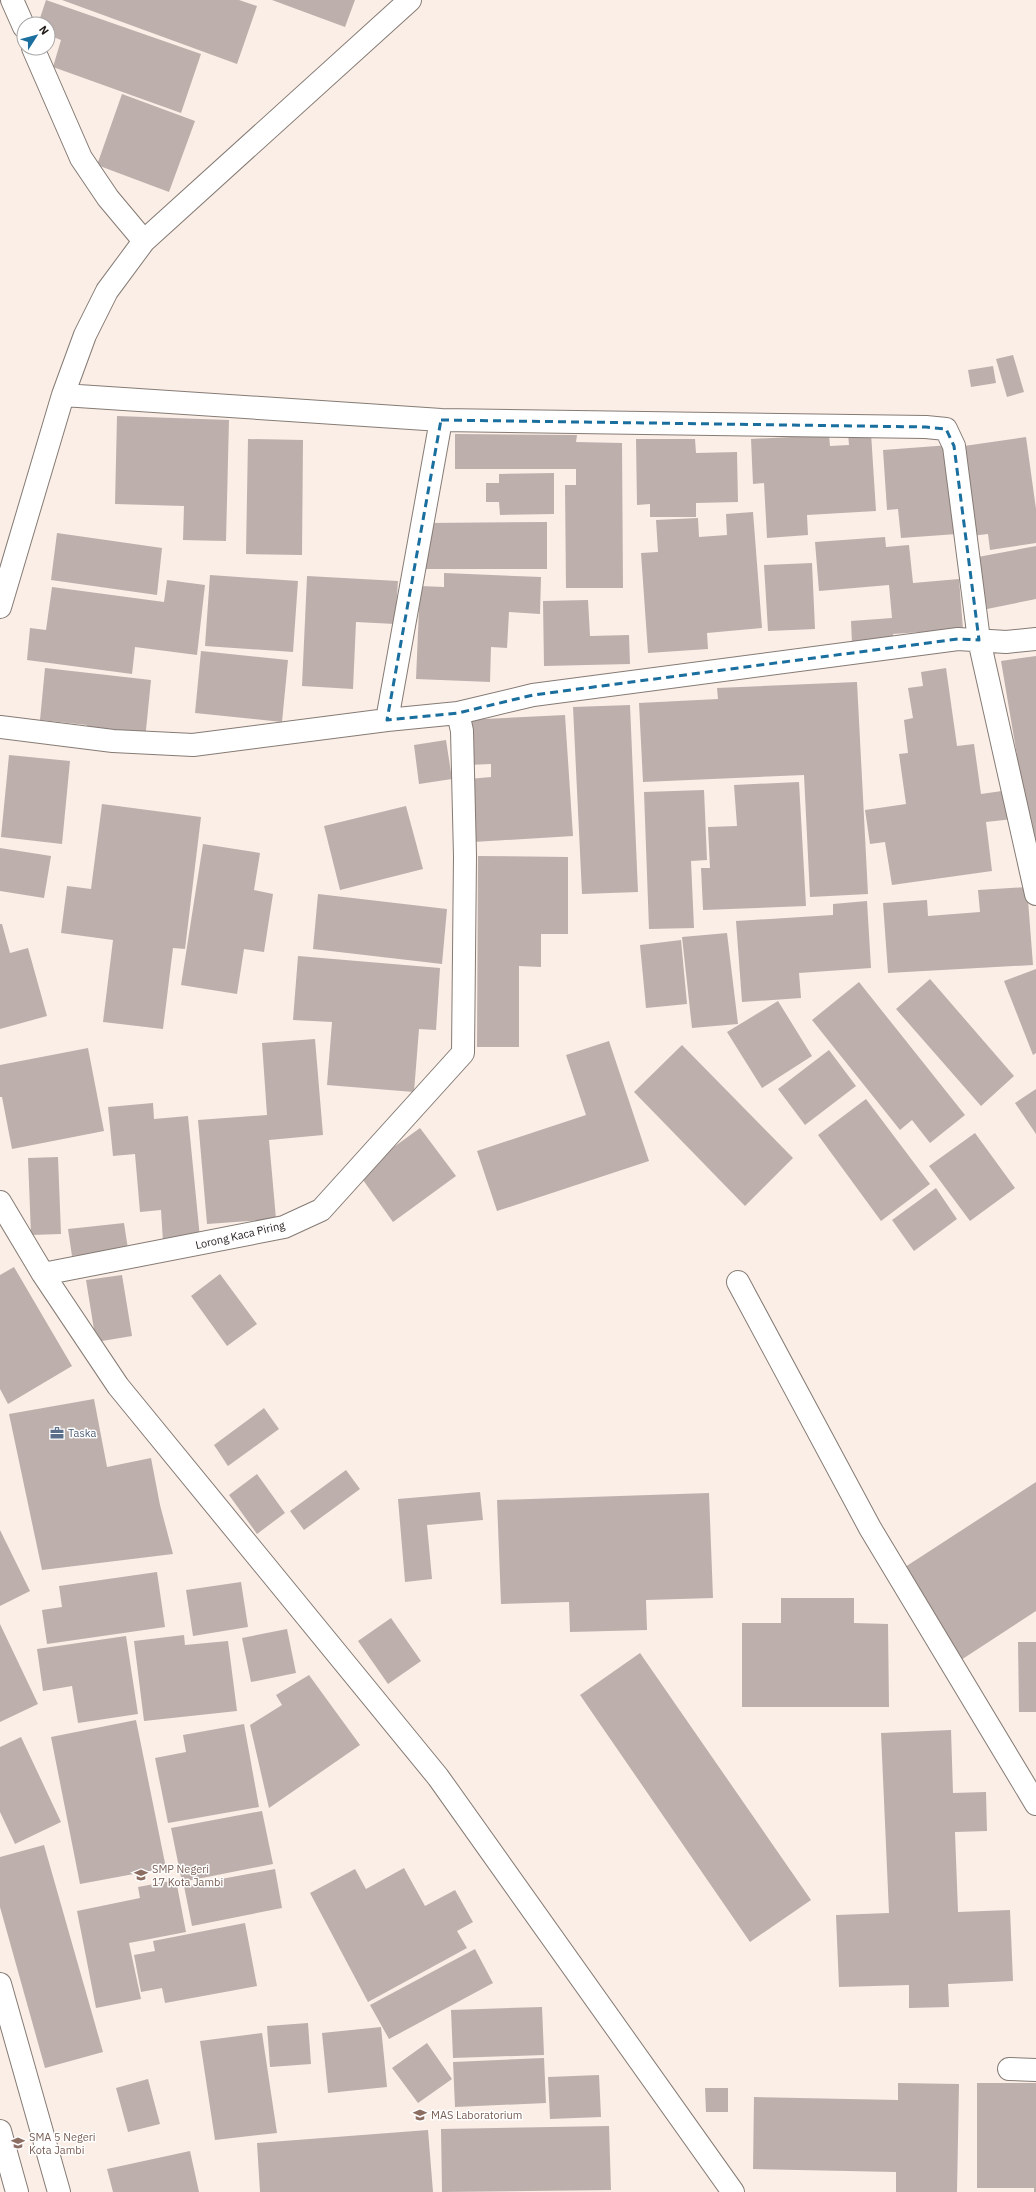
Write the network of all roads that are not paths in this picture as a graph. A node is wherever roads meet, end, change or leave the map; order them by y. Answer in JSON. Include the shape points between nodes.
{"nodes":[{"id":1,"x":12,"y":0,"type":"edge"},
{"id":2,"x":410,"y":0,"type":"edge"},
{"id":3,"x":19,"y":16,"type":"edge"},
{"id":4,"x":36,"y":56,"type":"edge"},
{"id":5,"x":144,"y":241,"type":"junction"},
{"id":6,"x":63,"y":395,"type":"junction"},
{"id":7,"x":441,"y":420,"type":"junction"},
{"id":8,"x":0,"y":607,"type":"edge"},
{"id":9,"x":1036,"y":639,"type":"edge"},
{"id":10,"x":979,"y":640,"type":"junction"},
{"id":11,"x":458,"y":713,"type":"junction"},
{"id":12,"x":387,"y":720,"type":"junction"},
{"id":13,"x":0,"y":727,"type":"edge"},
{"id":14,"x":1036,"y":894,"type":"edge"},
{"id":15,"x":0,"y":1202,"type":"edge"},
{"id":16,"x":43,"y":1274,"type":"junction"},
{"id":17,"x":738,"y":1282,"type":"dead end"},
{"id":18,"x":1036,"y":1804,"type":"edge"},
{"id":19,"x":0,"y":1984,"type":"edge"},
{"id":20,"x":1008,"y":2070,"type":"dead end"},
{"id":21,"x":1036,"y":2070,"type":"edge"},
{"id":22,"x":0,"y":2131,"type":"edge"},
{"id":23,"x":17,"y":2192,"type":"edge"},
{"id":24,"x":59,"y":2192,"type":"edge"},
{"id":25,"x":733,"y":2192,"type":"edge"}],
"edges":[{"from":1,"to":3,"type":"street"},
{"from":2,"to":5,"type":"street"},
{"from":4,"to":5,"type":"street","via":[[81,158],[108,198]]},
{"from":5,"to":6,"type":"street","via":[[107,291],[85,335]]},
{"from":6,"to":7,"type":"street"},
{"from":6,"to":8,"type":"street"},
{"from":7,"to":10,"type":"street","via":[[926,427],[946,430],[954,446]]},
{"from":7,"to":12,"type":"street"},
{"from":9,"to":10,"type":"street","via":[[1006,642]]},
{"from":10,"to":11,"type":"street","via":[[951,640],[533,695]]},
{"from":10,"to":14,"type":"street"},
{"from":11,"to":12,"type":"street"},
{"from":11,"to":16,"type":"street","name":"Lorong Kaca Piring","via":[[462,730],[465,856],[463,1053],[321,1210],[284,1227]]},
{"from":12,"to":13,"type":"street","via":[[193,746],[113,741]]},
{"from":15,"to":16,"type":"street"},
{"from":16,"to":25,"type":"street","via":[[118,1386],[438,1778]]},
{"from":17,"to":18,"type":"street","via":[[870,1528]]},
{"from":19,"to":24,"type":"street"},
{"from":20,"to":21,"type":"street"},
{"from":22,"to":23,"type":"street"}]}
